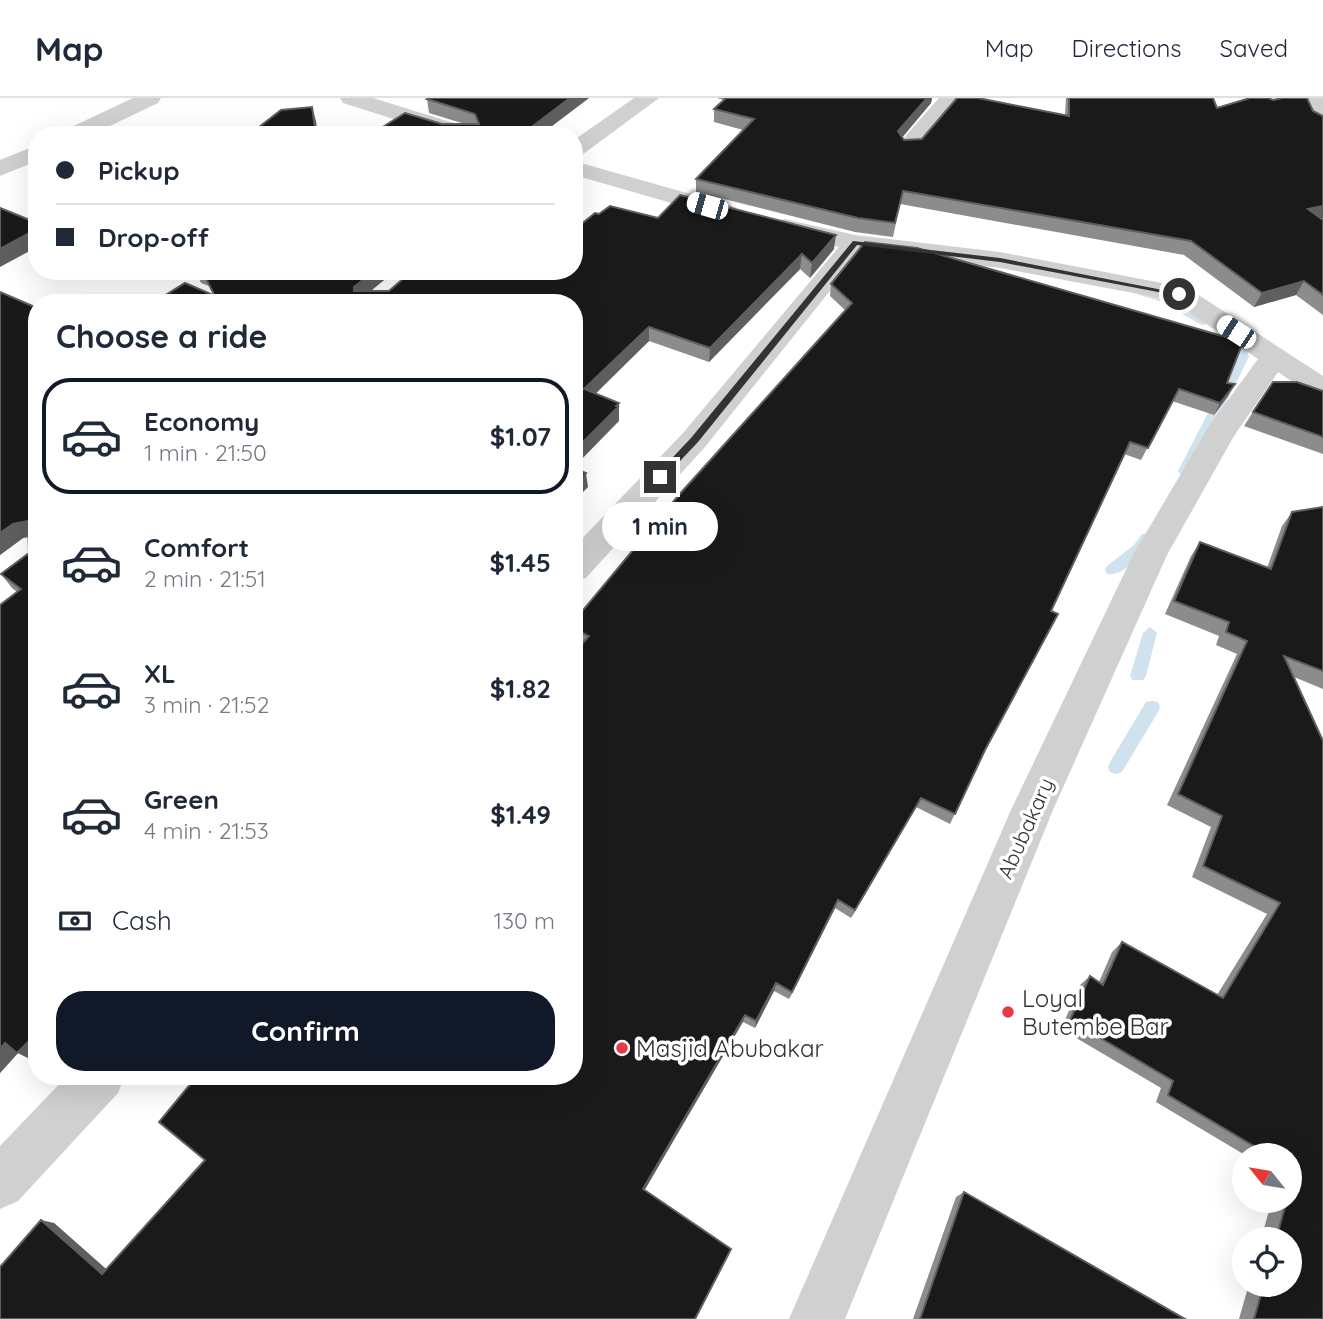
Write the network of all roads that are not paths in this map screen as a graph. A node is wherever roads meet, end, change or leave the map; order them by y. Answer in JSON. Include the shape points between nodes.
{"nodes":[{"id":1,"x":150,"y":98,"type":"edge"},
{"id":2,"x":351,"y":98,"type":"edge"},
{"id":3,"x":649,"y":98,"type":"edge"},
{"id":4,"x":951,"y":98,"type":"edge"},
{"id":5,"x":1314,"y":98,"type":"edge"},
{"id":6,"x":1323,"y":124,"type":"edge"},
{"id":7,"x":92,"y":126,"type":"edge"},
{"id":8,"x":440,"y":126,"type":"edge"},
{"id":9,"x":583,"y":144,"type":"edge"},
{"id":10,"x":909,"y":146,"type":"edge"},
{"id":11,"x":28,"y":156,"type":"edge"},
{"id":12,"x":0,"y":169,"type":"edge"},
{"id":13,"x":583,"y":171,"type":"edge"},
{"id":14,"x":855,"y":243,"type":"junction"},
{"id":15,"x":1274,"y":357,"type":"junction"},
{"id":16,"x":1323,"y":388,"type":"edge"},
{"id":17,"x":583,"y":559,"type":"edge"},
{"id":18,"x":93,"y":1085,"type":"edge"},
{"id":19,"x":0,"y":1183,"type":"edge"},
{"id":20,"x":817,"y":1319,"type":"edge"}],
"edges":[{"from":1,"to":7,"type":"street"},
{"from":2,"to":8,"type":"street"},
{"from":3,"to":9,"type":"street"},
{"from":4,"to":10,"type":"street"},
{"from":5,"to":6,"type":"street","via":[[1311,112]]},
{"from":11,"to":12,"type":"street"},
{"from":13,"to":14,"type":"street"},
{"from":14,"to":15,"type":"street","via":[[1000,260],[1179,294]]},
{"from":14,"to":17,"type":"street","via":[[695,440]]},
{"from":15,"to":16,"type":"street"},
{"from":15,"to":20,"type":"street","name":"Abubakary","via":[[1220,433],[1150,555],[1032,810]]},
{"from":18,"to":19,"type":"street"}]}
